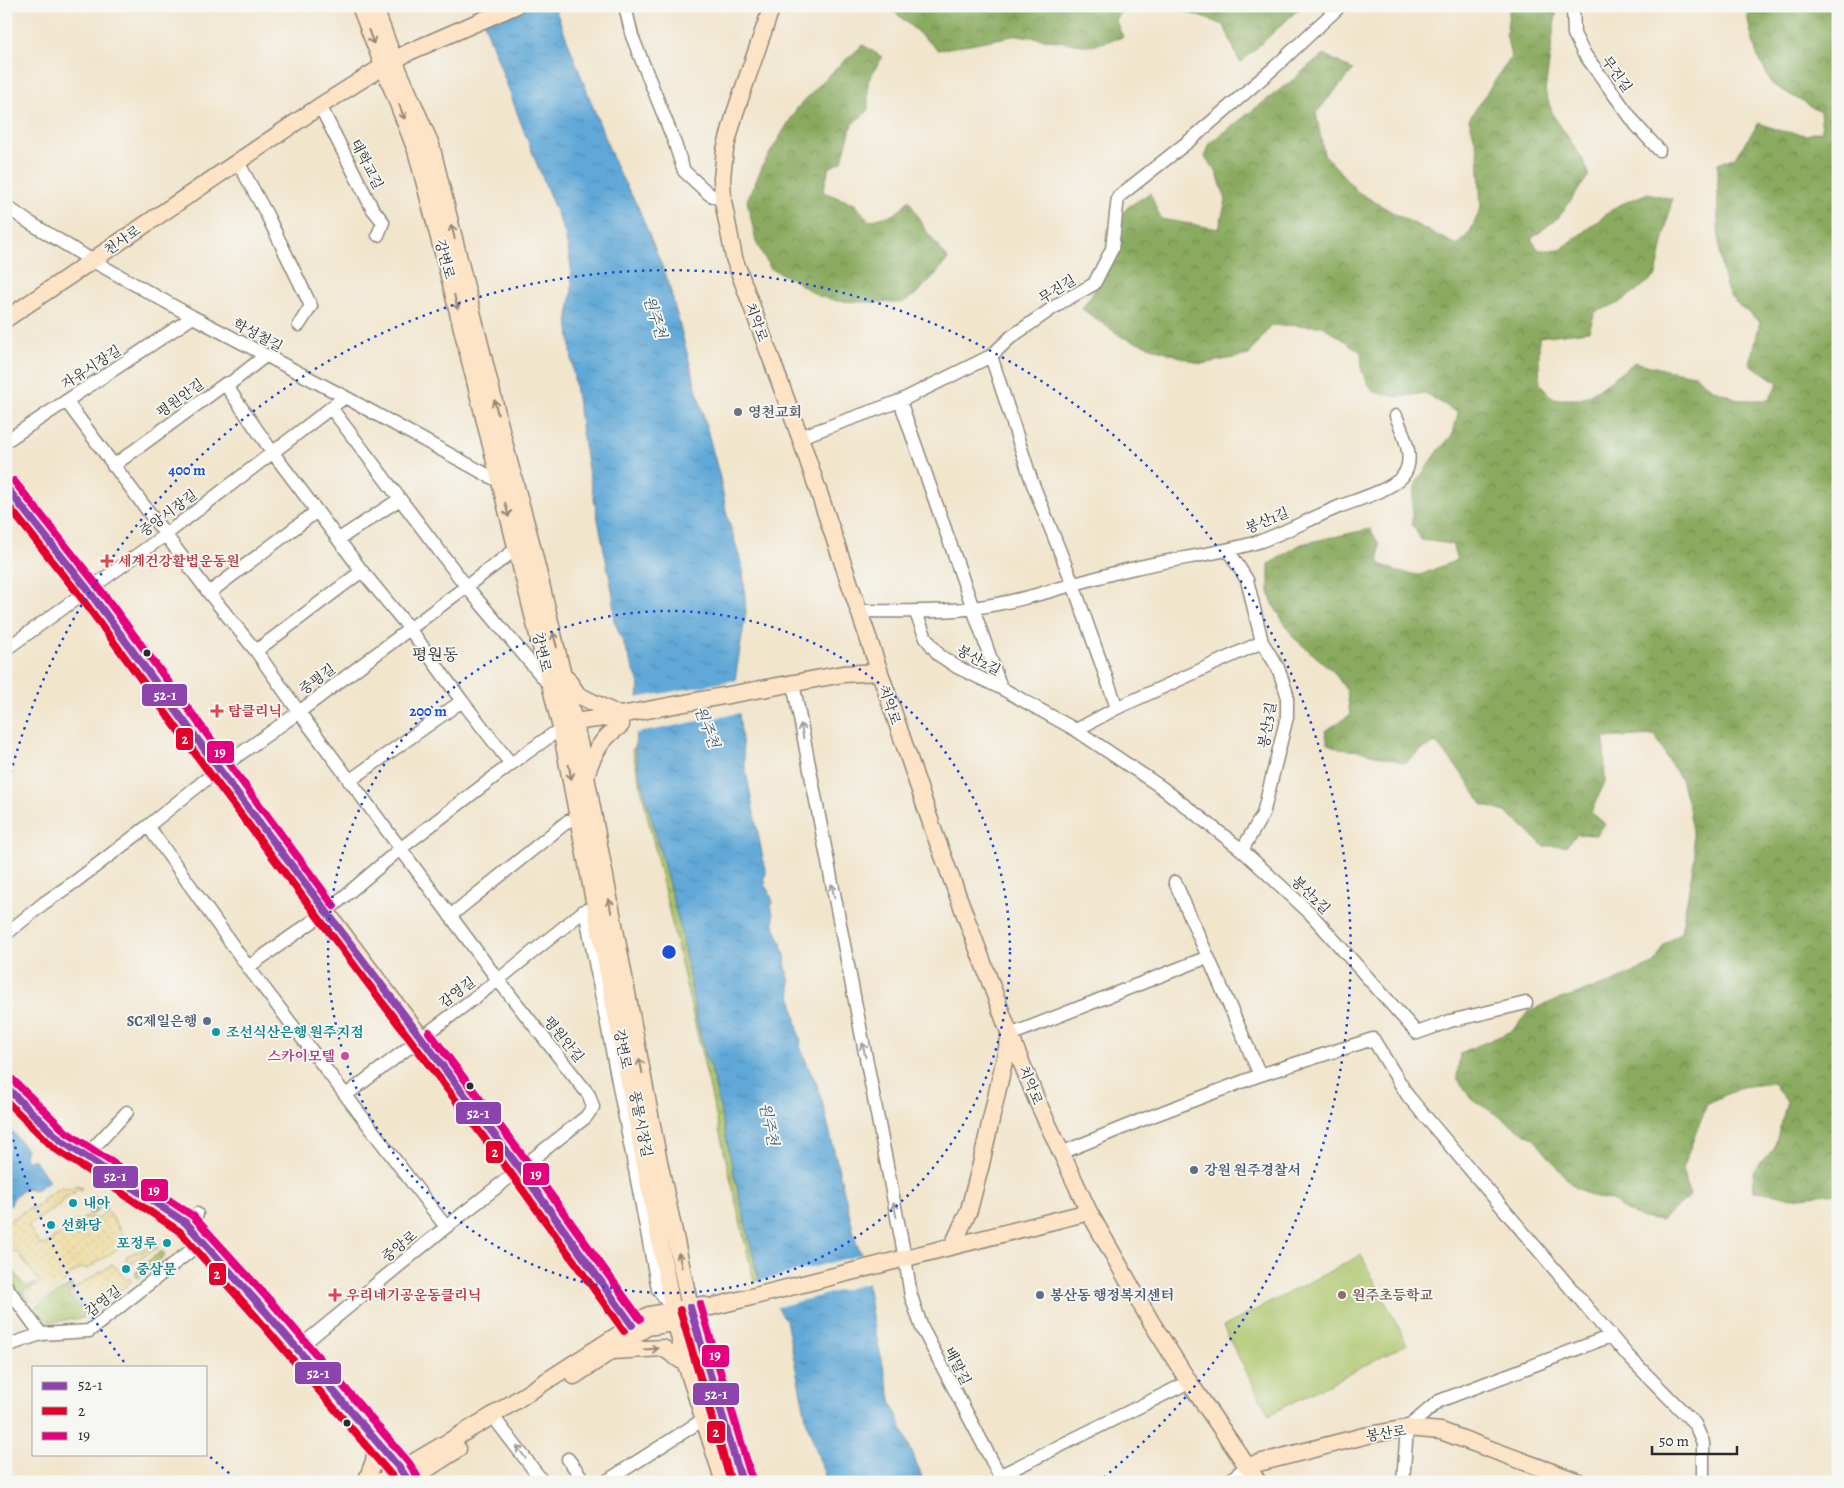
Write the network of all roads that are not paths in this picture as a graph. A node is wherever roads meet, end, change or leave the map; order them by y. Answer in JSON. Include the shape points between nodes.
{"nodes":[{"id":1,"x":360,"y":6,"type":"edge"},
{"id":2,"x":374,"y":6,"type":"edge"},
{"id":3,"x":515,"y":6,"type":"edge"},
{"id":4,"x":624,"y":6,"type":"edge"},
{"id":5,"x":772,"y":6,"type":"edge"},
{"id":6,"x":1340,"y":6,"type":"edge"},
{"id":7,"x":1573,"y":6,"type":"edge"},
{"id":8,"x":388,"y":64,"type":"junction"},
{"id":9,"x":320,"y":106,"type":"junction"},
{"id":10,"x":1659,"y":150,"type":"dead end"},
{"id":11,"x":238,"y":162,"type":"junction"},
{"id":12,"x":723,"y":201,"type":"junction"},
{"id":13,"x":6,"y":207,"type":"edge"},
{"id":14,"x":378,"y":235,"type":"dead end"},
{"id":15,"x":93,"y":261,"type":"junction"},
{"id":16,"x":193,"y":317,"type":"junction"},
{"id":17,"x":6,"y":319,"type":"edge"},
{"id":18,"x":299,"y":325,"type":"dead end"},
{"id":19,"x":265,"y":356,"type":"junction"},
{"id":20,"x":991,"y":356,"type":"junction"},
{"id":21,"x":225,"y":384,"type":"junction"},
{"id":22,"x":345,"y":397,"type":"junction"},
{"id":23,"x":66,"y":401,"type":"junction"},
{"id":24,"x":900,"y":401,"type":"junction"},
{"id":25,"x":331,"y":408,"type":"junction"},
{"id":26,"x":1396,"y":416,"type":"dead end"},
{"id":27,"x":800,"y":437,"type":"junction"},
{"id":28,"x":6,"y":441,"type":"edge"},
{"id":29,"x":273,"y":453,"type":"junction"},
{"id":30,"x":113,"y":466,"type":"junction"},
{"id":31,"x":500,"y":482,"type":"junction"},
{"id":32,"x":6,"y":487,"type":"edge"},
{"id":33,"x":400,"y":499,"type":"junction"},
{"id":34,"x":317,"y":511,"type":"junction"},
{"id":35,"x":166,"y":535,"type":"junction"},
{"id":36,"x":339,"y":539,"type":"junction"},
{"id":37,"x":516,"y":549,"type":"junction"},
{"id":38,"x":1228,"y":550,"type":"junction"},
{"id":39,"x":362,"y":571,"type":"junction"},
{"id":40,"x":1073,"y":584,"type":"junction"},
{"id":41,"x":466,"y":586,"type":"junction"},
{"id":42,"x":88,"y":590,"type":"junction"},
{"id":43,"x":209,"y":593,"type":"junction"},
{"id":44,"x":974,"y":608,"type":"junction"},
{"id":45,"x":860,"y":611,"type":"junction"},
{"id":46,"x":915,"y":611,"type":"junction"},
{"id":47,"x":409,"y":628,"type":"junction"},
{"id":48,"x":1262,"y":642,"type":"junction"},
{"id":49,"x":6,"y":649,"type":"edge"},
{"id":50,"x":256,"y":652,"type":"junction"},
{"id":51,"x":879,"y":672,"type":"junction"},
{"id":52,"x":563,"y":673,"type":"junction"},
{"id":53,"x":551,"y":688,"type":"junction"},
{"id":54,"x":794,"y":688,"type":"junction"},
{"id":55,"x":1001,"y":688,"type":"junction"},
{"id":56,"x":462,"y":701,"type":"junction"},
{"id":57,"x":1117,"y":708,"type":"junction"},
{"id":58,"x":298,"y":712,"type":"junction"},
{"id":59,"x":610,"y":721,"type":"junction"},
{"id":60,"x":567,"y":730,"type":"junction"},
{"id":61,"x":1076,"y":730,"type":"junction"},
{"id":62,"x":511,"y":764,"type":"junction"},
{"id":63,"x":219,"y":769,"type":"junction"},
{"id":64,"x":585,"y":777,"type":"junction"},
{"id":65,"x":349,"y":781,"type":"junction"},
{"id":66,"x":568,"y":821,"type":"dead end"},
{"id":67,"x":148,"y":826,"type":"junction"},
{"id":68,"x":400,"y":849,"type":"junction"},
{"id":69,"x":1242,"y":850,"type":"junction"},
{"id":70,"x":1175,"y":882,"type":"dead end"},
{"id":71,"x":584,"y":910,"type":"joint"},
{"id":72,"x":326,"y":912,"type":"junction"},
{"id":73,"x":450,"y":916,"type":"junction"},
{"id":74,"x":6,"y":934,"type":"edge"},
{"id":75,"x":1208,"y":957,"type":"junction"},
{"id":76,"x":248,"y":967,"type":"junction"},
{"id":77,"x":498,"y":980,"type":"junction"},
{"id":78,"x":1526,"y":1003,"type":"dead end"},
{"id":79,"x":1010,"y":1035,"type":"junction"},
{"id":80,"x":421,"y":1038,"type":"junction"},
{"id":81,"x":1260,"y":1075,"type":"junction"},
{"id":82,"x":7,"y":1088,"type":"edge"},
{"id":83,"x":346,"y":1095,"type":"junction"},
{"id":84,"x":127,"y":1112,"type":"dead end"},
{"id":85,"x":1061,"y":1153,"type":"junction"},
{"id":86,"x":84,"y":1158,"type":"junction"},
{"id":87,"x":520,"y":1169,"type":"junction"},
{"id":88,"x":1088,"y":1212,"type":"junction"},
{"id":89,"x":446,"y":1227,"type":"junction"},
{"id":90,"x":203,"y":1241,"type":"junction"},
{"id":91,"x":953,"y":1245,"type":"junction"},
{"id":92,"x":899,"y":1259,"type":"junction"},
{"id":93,"x":6,"y":1286,"type":"edge"},
{"id":94,"x":692,"y":1313,"type":"junction"},
{"id":95,"x":674,"y":1316,"type":"junction"},
{"id":96,"x":635,"y":1329,"type":"junction"},
{"id":97,"x":41,"y":1334,"type":"junction"},
{"id":98,"x":1611,"y":1336,"type":"junction"},
{"id":99,"x":6,"y":1346,"type":"edge"},
{"id":100,"x":298,"y":1349,"type":"junction"},
{"id":101,"x":612,"y":1352,"type":"junction"},
{"id":102,"x":686,"y":1364,"type":"junction"},
{"id":103,"x":1189,"y":1382,"type":"junction"},
{"id":104,"x":704,"y":1419,"type":"junction"},
{"id":105,"x":495,"y":1420,"type":"junction"},
{"id":106,"x":1408,"y":1428,"type":"junction"},
{"id":107,"x":376,"y":1441,"type":"junction"},
{"id":108,"x":568,"y":1459,"type":"dead end"},
{"id":109,"x":1247,"y":1466,"type":"junction"},
{"id":110,"x":405,"y":1476,"type":"edge"},
{"id":111,"x":1001,"y":1479,"type":"edge"},
{"id":112,"x":366,"y":1482,"type":"edge"},
{"id":113,"x":380,"y":1482,"type":"edge"},
{"id":114,"x":543,"y":1482,"type":"edge"},
{"id":115,"x":585,"y":1482,"type":"edge"},
{"id":116,"x":605,"y":1482,"type":"edge"},
{"id":117,"x":724,"y":1482,"type":"edge"},
{"id":118,"x":742,"y":1482,"type":"edge"},
{"id":119,"x":1228,"y":1482,"type":"edge"},
{"id":120,"x":1258,"y":1482,"type":"edge"},
{"id":121,"x":1403,"y":1482,"type":"edge"},
{"id":122,"x":1579,"y":1482,"type":"edge"},
{"id":123,"x":1703,"y":1482,"type":"edge"}],
"edges":[{"from":1,"to":8,"type":"street","name":"강변로","one_way":true},
{"from":2,"to":8,"type":"street","name":"강변로"},
{"from":3,"to":8,"type":"street","name":"천사로"},
{"from":4,"to":12,"type":"street","via":[[632,36],[684,171],[709,194]]},
{"from":5,"to":12,"type":"street","name":"치악로","via":[[725,150]]},
{"from":6,"to":20,"type":"street","name":"무진길","via":[[1194,137],[1118,197],[1112,249],[1094,284],[1018,332]]},
{"from":7,"to":10,"type":"street","name":"무진길","via":[[1574,34],[1583,52],[1637,126]]},
{"from":8,"to":9,"type":"street","name":"천사로"},
{"from":8,"to":31,"type":"street","name":"강변로","one_way":true,"via":[[416,150]]},
{"from":52,"to":8,"type":"street","name":"강변로","one_way":true,"via":[[431,145]]},
{"from":9,"to":11,"type":"street","name":"천사로"},
{"from":9,"to":14,"type":"street","name":"태학교길","via":[[372,208],[383,222]]},
{"from":11,"to":15,"type":"street","name":"천사로"},
{"from":11,"to":18,"type":"street","via":[[311,306]]},
{"from":12,"to":27,"type":"street","name":"치악로","via":[[734,258]]},
{"from":13,"to":15,"type":"street","name":"학성철길"},
{"from":15,"to":16,"type":"street","name":"학성철길"},
{"from":15,"to":17,"type":"street","name":"천사로"},
{"from":16,"to":19,"type":"street","name":"학성철길"},
{"from":16,"to":23,"type":"street","name":"자유시장길"},
{"from":19,"to":21,"type":"street","name":"평원안길"},
{"from":19,"to":22,"type":"street","name":"학성철길"},
{"from":20,"to":24,"type":"street","name":"무진길"},
{"from":20,"to":40,"type":"street","via":[[1032,482]]},
{"from":21,"to":29,"type":"street"},
{"from":21,"to":30,"type":"street","name":"평원안길"},
{"from":22,"to":25,"type":"street","name":"중앙시장길"},
{"from":22,"to":31,"type":"street","name":"학성철길"},
{"from":23,"to":28,"type":"street","name":"자유시장길"},
{"from":23,"to":30,"type":"street","name":"평원안길"},
{"from":24,"to":27,"type":"street","name":"무진길"},
{"from":24,"to":44,"type":"street"},
{"from":25,"to":29,"type":"street","name":"중앙시장길"},
{"from":25,"to":33,"type":"street"},
{"from":26,"to":38,"type":"street","name":"봉산1길","via":[[1409,451],[1402,477],[1383,490],[1262,540]]},
{"from":27,"to":45,"type":"street","name":"치악로"},
{"from":29,"to":34,"type":"street"},
{"from":29,"to":35,"type":"street","name":"중앙시장길"},
{"from":30,"to":35,"type":"street","name":"평원안길"},
{"from":31,"to":37,"type":"street","name":"강변로","one_way":true},
{"from":32,"to":42,"type":"street"},
{"from":33,"to":36,"type":"street"},
{"from":33,"to":41,"type":"street"},
{"from":34,"to":36,"type":"street"},
{"from":34,"to":43,"type":"street"},
{"from":35,"to":42,"type":"street","name":"중앙시장길"},
{"from":35,"to":43,"type":"street","name":"평원안길"},
{"from":36,"to":39,"type":"street"},
{"from":37,"to":41,"type":"street","name":"중평길"},
{"from":37,"to":53,"type":"street","name":"강변로"},
{"from":38,"to":40,"type":"street","name":"봉산1길"},
{"from":38,"to":48,"type":"street","name":"봉산3길","via":[[1248,580]]},
{"from":39,"to":47,"type":"street"},
{"from":39,"to":50,"type":"street"},
{"from":40,"to":44,"type":"street","name":"봉산1길"},
{"from":40,"to":57,"type":"street"},
{"from":41,"to":47,"type":"street","name":"중평길"},
{"from":41,"to":53,"type":"street"},
{"from":42,"to":49,"type":"street","name":"중앙시장길"},
{"from":42,"to":63,"type":"street"},
{"from":43,"to":50,"type":"street","name":"평원안길"},
{"from":44,"to":46,"type":"street","name":"봉산1길"},
{"from":44,"to":55,"type":"street"},
{"from":45,"to":46,"type":"street","name":"봉산1길"},
{"from":45,"to":51,"type":"street","name":"치악로"},
{"from":46,"to":55,"type":"street","name":"봉산2길","via":[[926,638],[938,655]]},
{"from":47,"to":56,"type":"street"},
{"from":47,"to":58,"type":"street","name":"중평길"},
{"from":48,"to":57,"type":"street"},
{"from":48,"to":69,"type":"street","name":"봉산3길","via":[[1278,668],[1287,694],[1287,717],[1263,814]]},
{"from":50,"to":58,"type":"street","name":"평원안길"},
{"from":51,"to":54,"type":"street","via":[[843,674]]},
{"from":51,"to":79,"type":"street","name":"치악로"},
{"from":52,"to":59,"type":"street","via":[[578,695]]},
{"from":52,"to":60,"type":"street","name":"강변로"},
{"from":53,"to":60,"type":"street","name":"강변로"},
{"from":54,"to":59,"type":"street"},
{"from":92,"to":54,"type":"street","name":"배말길","one_way":true},
{"from":55,"to":61,"type":"street","name":"봉산2길"},
{"from":56,"to":62,"type":"street"},
{"from":56,"to":65,"type":"street"},
{"from":57,"to":61,"type":"street"},
{"from":58,"to":63,"type":"street","name":"중평길"},
{"from":58,"to":65,"type":"street","name":"평원안길"},
{"from":59,"to":60,"type":"street"},
{"from":59,"to":64,"type":"street"},
{"from":60,"to":62,"type":"street","via":[[553,734]]},
{"from":60,"to":64,"type":"street","name":"강변로"},
{"from":60,"to":95,"type":"street","name":"강변로","one_way":true},
{"from":61,"to":69,"type":"street","name":"봉산2길","via":[[1161,787]]},
{"from":62,"to":68,"type":"street"},
{"from":63,"to":67,"type":"street","name":"중평길"},
{"from":63,"to":72,"type":"street"},
{"from":94,"to":64,"type":"street","name":"강변로","one_way":true,"via":[[658,1157]]},
{"from":65,"to":68,"type":"street","name":"평원안길"},
{"from":66,"to":73,"type":"street"},
{"from":67,"to":74,"type":"street","name":"중평길"},
{"from":67,"to":76,"type":"street"},
{"from":68,"to":72,"type":"street"},
{"from":68,"to":73,"type":"street","name":"평원안길"},
{"from":69,"to":78,"type":"street","name":"봉산2길","via":[[1310,913],[1417,1033],[1450,1021]]},
{"from":70,"to":75,"type":"street"},
{"from":71,"to":77,"type":"street","name":"감영길"},
{"from":71,"to":95,"type":"street","name":"풍물시장길","via":[[658,1289]]},
{"from":72,"to":76,"type":"street"},
{"from":72,"to":80,"type":"street"},
{"from":73,"to":77,"type":"street","name":"평원안길"},
{"from":75,"to":79,"type":"street"},
{"from":75,"to":81,"type":"street"},
{"from":76,"to":83,"type":"street"},
{"from":77,"to":80,"type":"street","name":"감영길"},
{"from":77,"to":87,"type":"street","name":"평원안길","via":[[589,1095],[593,1107],[586,1117]]},
{"from":79,"to":85,"type":"street","name":"치악로"},
{"from":79,"to":91,"type":"street","via":[[982,1164],[969,1210]]},
{"from":80,"to":83,"type":"street","name":"감영길"},
{"from":80,"to":87,"type":"street"},
{"from":81,"to":85,"type":"street"},
{"from":81,"to":98,"type":"street","via":[[1373,1039],[1408,1096]]},
{"from":82,"to":86,"type":"street","via":[[60,1140]]},
{"from":83,"to":89,"type":"street"},
{"from":84,"to":86,"type":"street"},
{"from":85,"to":88,"type":"street","name":"치악로"},
{"from":86,"to":90,"type":"street","via":[[162,1206],[192,1219]]},
{"from":87,"to":89,"type":"street","name":"중앙로"},
{"from":87,"to":96,"type":"street"},
{"from":88,"to":91,"type":"street"},
{"from":88,"to":103,"type":"street"},
{"from":89,"to":100,"type":"street","name":"중앙로"},
{"from":90,"to":97,"type":"street","name":"감영길","via":[[89,1331]]},
{"from":90,"to":100,"type":"street"},
{"from":91,"to":92,"type":"street"},
{"from":92,"to":94,"type":"street","via":[[711,1307],[701,1305]]},
{"from":92,"to":111,"type":"street","name":"배말길","via":[[922,1328]]},
{"from":93,"to":97,"type":"street"},
{"from":94,"to":95,"type":"street"},
{"from":94,"to":118,"type":"street"},
{"from":95,"to":96,"type":"street","via":[[649,1315]]},
{"from":95,"to":102,"type":"street"},
{"from":96,"to":101,"type":"street"},
{"from":96,"to":105,"type":"street"},
{"from":97,"to":99,"type":"street","name":"감영길"},
{"from":98,"to":106,"type":"street","via":[[1439,1401]]},
{"from":98,"to":123,"type":"street","via":[[1695,1424],[1703,1444]]},
{"from":100,"to":107,"type":"street"},
{"from":101,"to":102,"type":"street","one_way":true,"via":[[663,1348]]},
{"from":101,"to":105,"type":"street"},
{"from":102,"to":104,"type":"street"},
{"from":103,"to":109,"type":"street"},
{"from":103,"to":111,"type":"street"},
{"from":104,"to":116,"type":"street"},
{"from":104,"to":117,"type":"street"},
{"from":105,"to":110,"type":"street"},
{"from":114,"to":105,"type":"street","one_way":true},
{"from":106,"to":109,"type":"street","name":"봉산로"},
{"from":106,"to":121,"type":"street"},
{"from":106,"to":122,"type":"street","name":"봉산로","via":[[1441,1431]]},
{"from":107,"to":110,"type":"street"},
{"from":107,"to":112,"type":"street","via":[[374,1462]]},
{"from":108,"to":115,"type":"street"},
{"from":109,"to":119,"type":"street","name":"봉산로"},
{"from":109,"to":120,"type":"street"},
{"from":110,"to":113,"type":"street"}]}
